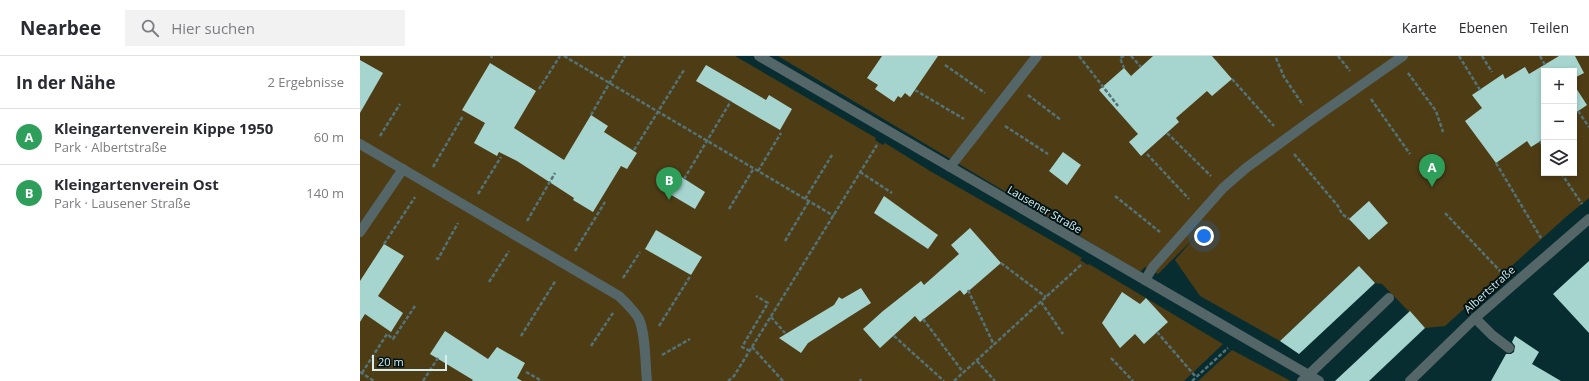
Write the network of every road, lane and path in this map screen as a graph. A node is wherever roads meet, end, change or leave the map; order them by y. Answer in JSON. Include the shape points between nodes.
{"nodes":[{"id":1,"x":560,"y":56,"type":"edge"},
{"id":2,"x":564,"y":56,"type":"edge"},
{"id":3,"x":626,"y":56,"type":"edge"},
{"id":4,"x":759,"y":56,"type":"edge"},
{"id":5,"x":1037,"y":56,"type":"edge"},
{"id":6,"x":1079,"y":56,"type":"edge"},
{"id":7,"x":1123,"y":56,"type":"edge"},
{"id":8,"x":1131,"y":56,"type":"edge"},
{"id":9,"x":1459,"y":56,"type":"edge"},
{"id":10,"x":1482,"y":56,"type":"edge"},
{"id":11,"x":1540,"y":56,"type":"edge"},
{"id":12,"x":1276,"y":58,"type":"dead end"},
{"id":13,"x":1401,"y":58,"type":"edge"},
{"id":14,"x":945,"y":65,"type":"dead end"},
{"id":15,"x":1545,"y":65,"type":"dead end"},
{"id":16,"x":1141,"y":67,"type":"dead end"},
{"id":17,"x":1124,"y":68,"type":"dead end"},
{"id":18,"x":684,"y":70,"type":"dead end"},
{"id":19,"x":1492,"y":72,"type":"dead end"},
{"id":20,"x":610,"y":83,"type":"junction"},
{"id":21,"x":1015,"y":85,"type":"junction"},
{"id":22,"x":1361,"y":85,"type":"junction"},
{"id":23,"x":539,"y":89,"type":"dead end"},
{"id":24,"x":915,"y":90,"type":"dead end"},
{"id":25,"x":1480,"y":90,"type":"dead end"},
{"id":26,"x":731,"y":101,"type":"dead end"},
{"id":27,"x":400,"y":104,"type":"dead end"},
{"id":28,"x":1000,"y":104,"type":"junction"},
{"id":29,"x":1118,"y":106,"type":"dead end"},
{"id":30,"x":658,"y":111,"type":"junction"},
{"id":31,"x":1578,"y":111,"type":"dead end"},
{"id":32,"x":591,"y":115,"type":"dead end"},
{"id":33,"x":990,"y":116,"type":"junction"},
{"id":34,"x":1313,"y":119,"type":"junction"},
{"id":35,"x":1061,"y":120,"type":"dead end"},
{"id":36,"x":980,"y":128,"type":"junction"},
{"id":37,"x":1589,"y":128,"type":"edge"},
{"id":38,"x":886,"y":130,"type":"junction"},
{"id":39,"x":1443,"y":132,"type":"dead end"},
{"id":40,"x":781,"y":133,"type":"dead end"},
{"id":41,"x":1167,"y":133,"type":"dead end"},
{"id":42,"x":707,"y":141,"type":"junction"},
{"id":43,"x":360,"y":144,"type":"edge"},
{"id":44,"x":372,"y":150,"type":"junction"},
{"id":45,"x":634,"y":150,"type":"dead end"},
{"id":46,"x":1048,"y":154,"type":"dead end"},
{"id":47,"x":1147,"y":154,"type":"dead end"},
{"id":48,"x":1410,"y":154,"type":"dead end"},
{"id":49,"x":832,"y":155,"type":"dead end"},
{"id":50,"x":1496,"y":163,"type":"dead end"},
{"id":51,"x":950,"y":167,"type":"junction"},
{"id":52,"x":754,"y":168,"type":"junction"},
{"id":53,"x":403,"y":169,"type":"junction"},
{"id":54,"x":758,"y":171,"type":"junction"},
{"id":55,"x":860,"y":172,"type":"junction"},
{"id":56,"x":555,"y":173,"type":"dead end"},
{"id":57,"x":1563,"y":176,"type":"edge"},
{"id":58,"x":684,"y":179,"type":"dead end"},
{"id":59,"x":1223,"y":188,"type":"junction"},
{"id":60,"x":892,"y":193,"type":"dead end"},
{"id":61,"x":1115,"y":196,"type":"dead end"},
{"id":62,"x":805,"y":199,"type":"junction"},
{"id":63,"x":809,"y":201,"type":"junction"},
{"id":64,"x":605,"y":202,"type":"dead end"},
{"id":65,"x":1585,"y":208,"type":"dead end"},
{"id":66,"x":729,"y":209,"type":"dead end"},
{"id":67,"x":1201,"y":212,"type":"junction"},
{"id":68,"x":1445,"y":213,"type":"dead end"},
{"id":69,"x":834,"y":216,"type":"junction"},
{"id":70,"x":1589,"y":219,"type":"edge"},
{"id":71,"x":360,"y":232,"type":"edge"},
{"id":72,"x":517,"y":236,"type":"junction"},
{"id":73,"x":785,"y":241,"type":"dead end"},
{"id":74,"x":1174,"y":244,"type":"junction"},
{"id":75,"x":1552,"y":250,"type":"junction"},
{"id":76,"x":640,"y":252,"type":"dead end"},
{"id":77,"x":1095,"y":252,"type":"junction"},
{"id":78,"x":1001,"y":263,"type":"dead end"},
{"id":79,"x":566,"y":265,"type":"junction"},
{"id":80,"x":691,"y":275,"type":"dead end"},
{"id":81,"x":1145,"y":280,"type":"junction"},
{"id":82,"x":489,"y":282,"type":"dead end"},
{"id":83,"x":1513,"y":284,"type":"junction"},
{"id":84,"x":968,"y":290,"type":"dead end"},
{"id":85,"x":613,"y":293,"type":"junction"},
{"id":86,"x":756,"y":296,"type":"dead end"},
{"id":87,"x":1046,"y":297,"type":"junction"},
{"id":88,"x":1389,"y":298,"type":"dead end"},
{"id":89,"x":622,"y":299,"type":"junction"},
{"id":90,"x":1041,"y":302,"type":"junction"},
{"id":91,"x":414,"y":306,"type":"dead end"},
{"id":92,"x":771,"y":317,"type":"junction"},
{"id":93,"x":1475,"y":318,"type":"junction"},
{"id":94,"x":923,"y":319,"type":"dead end"},
{"id":95,"x":1157,"y":332,"type":"dead end"},
{"id":96,"x":785,"y":333,"type":"dead end"},
{"id":97,"x":1063,"y":334,"type":"dead end"},
{"id":98,"x":521,"y":336,"type":"dead end"},
{"id":99,"x":894,"y":336,"type":"dead end"},
{"id":100,"x":1241,"y":336,"type":"junction"},
{"id":101,"x":690,"y":339,"type":"dead end"},
{"id":102,"x":643,"y":340,"type":"junction"},
{"id":103,"x":994,"y":345,"type":"junction"},
{"id":104,"x":591,"y":346,"type":"dead end"},
{"id":105,"x":752,"y":347,"type":"junction"},
{"id":106,"x":1509,"y":348,"type":"dead end"},
{"id":107,"x":750,"y":351,"type":"junction"},
{"id":108,"x":438,"y":358,"type":"dead end"},
{"id":109,"x":1111,"y":358,"type":"dead end"},
{"id":110,"x":977,"y":360,"type":"junction"},
{"id":111,"x":646,"y":365,"type":"junction"},
{"id":112,"x":526,"y":372,"type":"dead end"},
{"id":113,"x":963,"y":372,"type":"junction"},
{"id":114,"x":361,"y":373,"type":"edge"},
{"id":115,"x":1196,"y":377,"type":"junction"},
{"id":116,"x":1306,"y":378,"type":"edge"},
{"id":117,"x":374,"y":381,"type":"edge"},
{"id":118,"x":423,"y":381,"type":"edge"},
{"id":119,"x":542,"y":381,"type":"edge"},
{"id":120,"x":647,"y":381,"type":"edge"},
{"id":121,"x":728,"y":381,"type":"edge"},
{"id":122,"x":783,"y":381,"type":"edge"},
{"id":123,"x":944,"y":381,"type":"edge"},
{"id":124,"x":954,"y":381,"type":"edge"},
{"id":125,"x":995,"y":381,"type":"edge"},
{"id":126,"x":1133,"y":381,"type":"edge"},
{"id":127,"x":1192,"y":381,"type":"edge"},
{"id":128,"x":1319,"y":381,"type":"edge"},
{"id":129,"x":1410,"y":381,"type":"edge"}],
"edges":[{"from":1,"to":23,"type":"path"},
{"from":2,"to":20,"type":"path"},
{"from":3,"to":20,"type":"path"},
{"from":4,"to":38,"type":"street","name":"Lausener Straße"},
{"from":5,"to":21,"type":"street"},
{"from":6,"to":29,"type":"path"},
{"from":7,"to":17,"type":"path","via":[[1120,58]]},
{"from":8,"to":16,"type":"path"},
{"from":9,"to":25,"type":"path"},
{"from":10,"to":19,"type":"path"},
{"from":11,"to":15,"type":"path"},
{"from":12,"to":34,"type":"path","via":[[1284,77]]},
{"from":13,"to":22,"type":"street"},
{"from":13,"to":39,"type":"path","via":[[1436,111]]},
{"from":14,"to":28,"type":"path"},
{"from":18,"to":30,"type":"path"},
{"from":20,"to":30,"type":"path"},
{"from":20,"to":32,"type":"path"},
{"from":21,"to":28,"type":"street"},
{"from":21,"to":35,"type":"path"},
{"from":22,"to":34,"type":"street"},
{"from":22,"to":48,"type":"path"},
{"from":24,"to":36,"type":"path"},
{"from":26,"to":42,"type":"path"},
{"from":27,"to":44,"type":"path"},
{"from":28,"to":33,"type":"street"},
{"from":30,"to":42,"type":"path"},
{"from":30,"to":45,"type":"path"},
{"from":31,"to":37,"type":"path"},
{"from":33,"to":36,"type":"street"},
{"from":33,"to":46,"type":"path"},
{"from":34,"to":59,"type":"street"},
{"from":36,"to":51,"type":"street"},
{"from":38,"to":51,"type":"street","name":"Lausener Straße"},
{"from":38,"to":55,"type":"path"},
{"from":40,"to":54,"type":"path"},
{"from":41,"to":59,"type":"path"},
{"from":42,"to":52,"type":"path"},
{"from":42,"to":58,"type":"path"},
{"from":43,"to":44,"type":"street"},
{"from":44,"to":53,"type":"street"},
{"from":47,"to":67,"type":"path"},
{"from":49,"to":62,"type":"path"},
{"from":50,"to":75,"type":"path","via":[[1542,239]]},
{"from":51,"to":77,"type":"street","name":"Lausener Straße"},
{"from":52,"to":54,"type":"path"},
{"from":52,"to":66,"type":"path"},
{"from":53,"to":71,"type":"street"},
{"from":53,"to":72,"type":"street"},
{"from":54,"to":62,"type":"path"},
{"from":55,"to":60,"type":"path"},
{"from":55,"to":69,"type":"path"},
{"from":56,"to":72,"type":"path"},
{"from":57,"to":65,"type":"path"},
{"from":59,"to":67,"type":"street"},
{"from":61,"to":74,"type":"path"},
{"from":62,"to":63,"type":"path"},
{"from":63,"to":69,"type":"path"},
{"from":63,"to":73,"type":"path"},
{"from":64,"to":79,"type":"path"},
{"from":67,"to":74,"type":"street"},
{"from":68,"to":83,"type":"path"},
{"from":69,"to":92,"type":"path"},
{"from":70,"to":75,"type":"street","name":"Albertstraße"},
{"from":72,"to":79,"type":"street"},
{"from":72,"to":82,"type":"path"},
{"from":74,"to":81,"type":"street"},
{"from":75,"to":83,"type":"street","name":"Albertstraße"},
{"from":76,"to":85,"type":"path"},
{"from":77,"to":81,"type":"street","name":"Lausener Straße"},
{"from":77,"to":87,"type":"path"},
{"from":78,"to":87,"type":"path"},
{"from":79,"to":85,"type":"street"},
{"from":79,"to":98,"type":"path"},
{"from":80,"to":102,"type":"path","via":[[653,336]]},
{"from":81,"to":100,"type":"street","name":"Lausener Straße"},
{"from":83,"to":93,"type":"street","name":"Albertstraße"},
{"from":84,"to":103,"type":"path"},
{"from":85,"to":89,"type":"street"},
{"from":86,"to":107,"type":"path","via":[[768,303],[742,347]]},
{"from":87,"to":90,"type":"path"},
{"from":88,"to":116,"type":"street"},
{"from":89,"to":102,"type":"street","via":[[639,320]]},
{"from":89,"to":104,"type":"path"},
{"from":90,"to":97,"type":"path"},
{"from":90,"to":103,"type":"path"},
{"from":91,"to":114,"type":"path","via":[[393,339],[387,334]]},
{"from":92,"to":96,"type":"path"},
{"from":92,"to":105,"type":"path"},
{"from":93,"to":106,"type":"street"},
{"from":93,"to":129,"type":"street","name":"Albertstraße"},
{"from":94,"to":113,"type":"path"},
{"from":95,"to":115,"type":"path"},
{"from":99,"to":123,"type":"path"},
{"from":100,"to":115,"type":"path"},
{"from":100,"to":116,"type":"street","name":"Lausener Straße"},
{"from":101,"to":111,"type":"path"},
{"from":102,"to":111,"type":"street"},
{"from":103,"to":110,"type":"path"},
{"from":105,"to":107,"type":"path"},
{"from":105,"to":122,"type":"path"},
{"from":107,"to":121,"type":"path"},
{"from":108,"to":118,"type":"path"},
{"from":109,"to":126,"type":"path"},
{"from":110,"to":113,"type":"path"},
{"from":110,"to":125,"type":"path"},
{"from":111,"to":120,"type":"street"},
{"from":112,"to":119,"type":"path"},
{"from":113,"to":124,"type":"path"},
{"from":114,"to":117,"type":"path"},
{"from":115,"to":127,"type":"path"},
{"from":116,"to":128,"type":"street","name":"Lausener Straße"}]}
